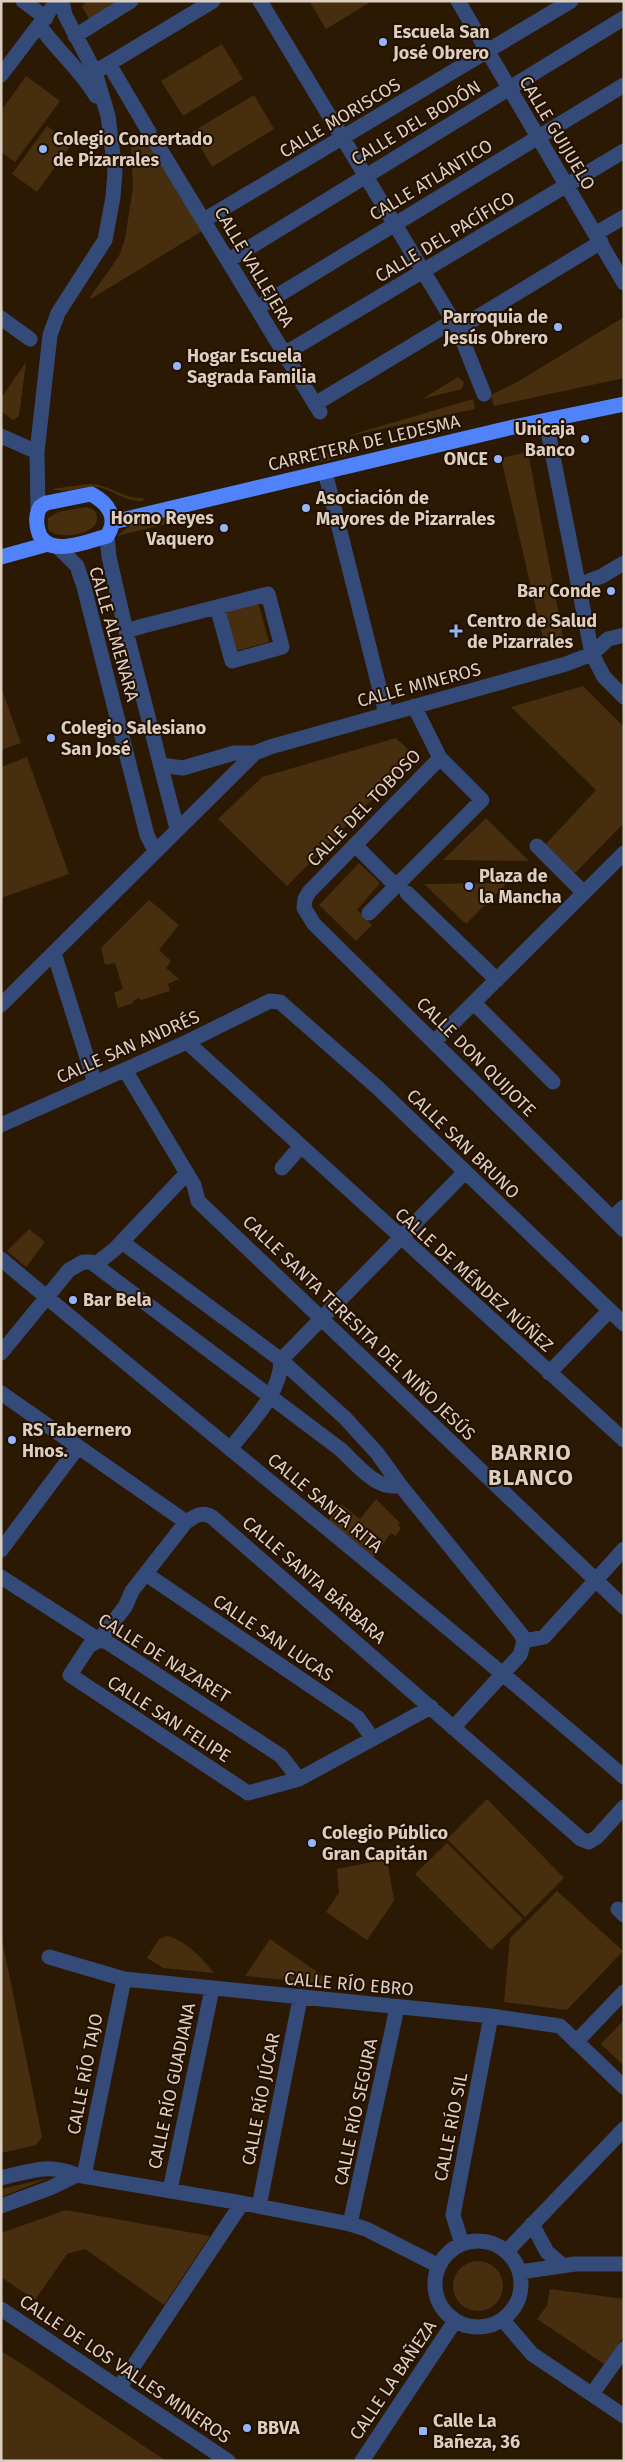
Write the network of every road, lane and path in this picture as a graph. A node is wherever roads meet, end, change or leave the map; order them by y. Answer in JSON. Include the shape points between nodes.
{"nodes":[{"id":1,"x":23,"y":1,"type":"edge"},
{"id":2,"x":57,"y":1,"type":"edge"},
{"id":3,"x":62,"y":1,"type":"edge"},
{"id":4,"x":131,"y":1,"type":"edge"},
{"id":5,"x":213,"y":1,"type":"edge"},
{"id":6,"x":260,"y":1,"type":"edge"},
{"id":7,"x":458,"y":1,"type":"edge"},
{"id":8,"x":570,"y":1,"type":"edge"},
{"id":9,"x":624,"y":18,"type":"edge"},
{"id":10,"x":43,"y":22,"type":"junction"},
{"id":11,"x":75,"y":36,"type":"junction"},
{"id":12,"x":488,"y":52,"type":"junction"},
{"id":13,"x":109,"y":64,"type":"junction"},
{"id":14,"x":95,"y":72,"type":"junction"},
{"id":15,"x":1,"y":75,"type":"edge"},
{"id":16,"x":624,"y":85,"type":"edge"},
{"id":17,"x":508,"y":89,"type":"junction"},
{"id":18,"x":108,"y":116,"type":"junction"},
{"id":19,"x":343,"y":138,"type":"junction"},
{"id":20,"x":537,"y":138,"type":"junction"},
{"id":21,"x":624,"y":151,"type":"edge"},
{"id":22,"x":366,"y":176,"type":"junction"},
{"id":23,"x":566,"y":186,"type":"junction"},
{"id":24,"x":624,"y":217,"type":"edge"},
{"id":25,"x":204,"y":220,"type":"junction"},
{"id":26,"x":394,"y":225,"type":"junction"},
{"id":27,"x":598,"y":238,"type":"junction"},
{"id":28,"x":228,"y":260,"type":"junction"},
{"id":29,"x":423,"y":272,"type":"junction"},
{"id":30,"x":624,"y":283,"type":"edge"},
{"id":31,"x":257,"y":308,"type":"junction"},
{"id":32,"x":1,"y":318,"type":"edge"},
{"id":33,"x":456,"y":325,"type":"junction"},
{"id":34,"x":30,"y":339,"type":"dead end"},
{"id":35,"x":284,"y":354,"type":"junction"},
{"id":36,"x":484,"y":394,"type":"dead end"},
{"id":37,"x":624,"y":404,"type":"edge"},
{"id":38,"x":546,"y":421,"type":"junction"},
{"id":39,"x":1,"y":436,"type":"edge"},
{"id":40,"x":37,"y":452,"type":"junction"},
{"id":41,"x":325,"y":472,"type":"junction"},
{"id":42,"x":37,"y":485,"type":"junction"},
{"id":43,"x":51,"y":502,"type":"junction"},
{"id":44,"x":38,"y":510,"type":"junction"},
{"id":45,"x":110,"y":529,"type":"junction"},
{"id":46,"x":48,"y":542,"type":"junction"},
{"id":47,"x":7,"y":554,"type":"edge"},
{"id":48,"x":624,"y":563,"type":"edge"},
{"id":49,"x":578,"y":585,"type":"junction"},
{"id":50,"x":217,"y":607,"type":"junction"},
{"id":51,"x":126,"y":630,"type":"junction"},
{"id":52,"x":624,"y":635,"type":"edge"},
{"id":53,"x":592,"y":654,"type":"junction"},
{"id":54,"x":624,"y":697,"type":"edge"},
{"id":55,"x":414,"y":706,"type":"junction"},
{"id":56,"x":386,"y":714,"type":"junction"},
{"id":57,"x":255,"y":753,"type":"junction"},
{"id":58,"x":440,"y":758,"type":"junction"},
{"id":59,"x":161,"y":765,"type":"junction"},
{"id":60,"x":177,"y":829,"type":"junction"},
{"id":61,"x":355,"y":846,"type":"junction"},
{"id":62,"x":537,"y":846,"type":"dead end"},
{"id":63,"x":155,"y":850,"type":"junction"},
{"id":64,"x":624,"y":853,"type":"edge"},
{"id":65,"x":401,"y":890,"type":"junction"},
{"id":66,"x":584,"y":893,"type":"junction"},
{"id":67,"x":304,"y":908,"type":"joint"},
{"id":68,"x":369,"y":914,"type":"dead end"},
{"id":69,"x":54,"y":953,"type":"junction"},
{"id":70,"x":497,"y":980,"type":"junction"},
{"id":71,"x":270,"y":1001,"type":"joint"},
{"id":72,"x":474,"y":1003,"type":"junction"},
{"id":73,"x":1,"y":1005,"type":"edge"},
{"id":74,"x":187,"y":1042,"type":"junction"},
{"id":75,"x":434,"y":1042,"type":"junction"},
{"id":76,"x":124,"y":1070,"type":"junction"},
{"id":77,"x":553,"y":1082,"type":"dead end"},
{"id":78,"x":96,"y":1083,"type":"junction"},
{"id":79,"x":1,"y":1125,"type":"edge"},
{"id":80,"x":301,"y":1146,"type":"junction"},
{"id":81,"x":282,"y":1168,"type":"dead end"},
{"id":82,"x":187,"y":1173,"type":"junction"},
{"id":83,"x":464,"y":1173,"type":"junction"},
{"id":84,"x":624,"y":1207,"type":"edge"},
{"id":85,"x":612,"y":1218,"type":"junction"},
{"id":86,"x":624,"y":1230,"type":"edge"},
{"id":87,"x":400,"y":1237,"type":"junction"},
{"id":88,"x":122,"y":1242,"type":"junction"},
{"id":89,"x":1,"y":1259,"type":"edge"},
{"id":90,"x":89,"y":1263,"type":"junction"},
{"id":91,"x":46,"y":1297,"type":"junction"},
{"id":92,"x":609,"y":1310,"type":"junction"},
{"id":93,"x":321,"y":1319,"type":"junction"},
{"id":94,"x":624,"y":1324,"type":"edge"},
{"id":95,"x":1,"y":1353,"type":"edge"},
{"id":96,"x":281,"y":1360,"type":"junction"},
{"id":97,"x":549,"y":1373,"type":"junction"},
{"id":98,"x":1,"y":1393,"type":"edge"},
{"id":99,"x":270,"y":1396,"type":"junction"},
{"id":100,"x":624,"y":1440,"type":"edge"},
{"id":101,"x":78,"y":1447,"type":"junction"},
{"id":102,"x":230,"y":1449,"type":"junction"},
{"id":103,"x":400,"y":1485,"type":"junction"},
{"id":104,"x":186,"y":1522,"type":"junction"},
{"id":105,"x":624,"y":1549,"type":"edge"},
{"id":106,"x":1,"y":1550,"type":"edge"},
{"id":107,"x":146,"y":1574,"type":"junction"},
{"id":108,"x":1,"y":1577,"type":"edge"},
{"id":109,"x":595,"y":1580,"type":"junction"},
{"id":110,"x":624,"y":1607,"type":"edge"},
{"id":111,"x":100,"y":1640,"type":"junction"},
{"id":112,"x":524,"y":1641,"type":"junction"},
{"id":113,"x":504,"y":1673,"type":"junction"},
{"id":114,"x":432,"y":1707,"type":"junction"},
{"id":115,"x":453,"y":1728,"type":"junction"},
{"id":116,"x":373,"y":1739,"type":"junction"},
{"id":117,"x":624,"y":1777,"type":"edge"},
{"id":118,"x":299,"y":1779,"type":"junction"},
{"id":119,"x":624,"y":1808,"type":"edge"},
{"id":120,"x":49,"y":1956,"type":"dead end"},
{"id":121,"x":124,"y":1979,"type":"junction"},
{"id":122,"x":212,"y":1989,"type":"junction"},
{"id":123,"x":624,"y":1992,"type":"edge"},
{"id":124,"x":300,"y":1999,"type":"junction"},
{"id":125,"x":397,"y":2008,"type":"junction"},
{"id":126,"x":491,"y":2016,"type":"junction"},
{"id":127,"x":576,"y":2042,"type":"junction"},
{"id":128,"x":624,"y":2087,"type":"edge"},
{"id":129,"x":624,"y":2129,"type":"edge"},
{"id":130,"x":80,"y":2175,"type":"junction"},
{"id":131,"x":1,"y":2178,"type":"edge"},
{"id":132,"x":170,"y":2190,"type":"junction"},
{"id":133,"x":242,"y":2203,"type":"junction"},
{"id":134,"x":1,"y":2206,"type":"edge"},
{"id":135,"x":259,"y":2206,"type":"junction"},
{"id":136,"x":350,"y":2224,"type":"junction"},
{"id":137,"x":532,"y":2224,"type":"junction"},
{"id":138,"x":462,"y":2244,"type":"junction"},
{"id":139,"x":507,"y":2251,"type":"junction"},
{"id":140,"x":624,"y":2264,"type":"edge"},
{"id":141,"x":439,"y":2266,"type":"junction"},
{"id":142,"x":563,"y":2266,"type":"junction"},
{"id":143,"x":520,"y":2272,"type":"junction"},
{"id":144,"x":1,"y":2309,"type":"edge"},
{"id":145,"x":502,"y":2320,"type":"junction"},
{"id":146,"x":455,"y":2321,"type":"junction"},
{"id":147,"x":624,"y":2350,"type":"edge"},
{"id":148,"x":119,"y":2388,"type":"junction"},
{"id":149,"x":592,"y":2394,"type":"junction"},
{"id":150,"x":624,"y":2416,"type":"edge"},
{"id":151,"x":228,"y":2461,"type":"edge"},
{"id":152,"x":362,"y":2461,"type":"edge"}],
"edges":[{"from":1,"to":10,"type":"street"},
{"from":2,"to":10,"type":"street"},
{"from":3,"to":11,"type":"street"},
{"from":4,"to":11,"type":"street"},
{"from":5,"to":13,"type":"street"},
{"from":6,"to":19,"type":"street"},
{"from":7,"to":12,"type":"street","name":"CALLE GUIJUELO"},
{"from":8,"to":12,"type":"street","name":"CALLE MORISCOS"},
{"from":9,"to":17,"type":"street","name":"CALLE DEL BODÓN"},
{"from":10,"to":15,"type":"street"},
{"from":10,"to":18,"type":"street","via":[[55,48],[87,80]]},
{"from":11,"to":14,"type":"street"},
{"from":12,"to":17,"type":"street","name":"CALLE GUIJUELO"},
{"from":12,"to":19,"type":"street","name":"CALLE MORISCOS"},
{"from":13,"to":14,"type":"street"},
{"from":13,"to":25,"type":"street","name":"CALLE VALLEJERA"},
{"from":14,"to":18,"type":"street"},
{"from":16,"to":20,"type":"street","name":"CALLE ATLÁNTICO"},
{"from":17,"to":20,"type":"street","name":"CALLE GUIJUELO"},
{"from":17,"to":22,"type":"street","name":"CALLE DEL BODÓN"},
{"from":18,"to":40,"type":"street","via":[[115,170],[106,240],[58,313],[50,335]]},
{"from":19,"to":22,"type":"street"},
{"from":19,"to":25,"type":"street","name":"CALLE MORISCOS"},
{"from":20,"to":23,"type":"street","name":"CALLE GUIJUELO"},
{"from":20,"to":26,"type":"street","name":"CALLE ATLÁNTICO"},
{"from":21,"to":23,"type":"street","name":"CALLE DEL PACÍFICO"},
{"from":22,"to":26,"type":"street"},
{"from":22,"to":28,"type":"street","name":"CALLE DEL BODÓN"},
{"from":23,"to":27,"type":"street","name":"CALLE GUIJUELO"},
{"from":23,"to":29,"type":"street","name":"CALLE DEL PACÍFICO"},
{"from":24,"to":27,"type":"street"},
{"from":25,"to":28,"type":"street","name":"CALLE VALLEJERA"},
{"from":26,"to":29,"type":"street"},
{"from":26,"to":31,"type":"street","name":"CALLE ATLÁNTICO"},
{"from":27,"to":30,"type":"street","name":"CALLE GUIJUELO"},
{"from":27,"to":33,"type":"street"},
{"from":28,"to":31,"type":"street","name":"CALLE VALLEJERA"},
{"from":29,"to":33,"type":"street"},
{"from":29,"to":35,"type":"street","name":"CALLE DEL PACÍFICO"},
{"from":31,"to":35,"type":"street","name":"CALLE VALLEJERA"},
{"from":32,"to":34,"type":"street"},
{"from":33,"to":35,"type":"street","name":"CALLE VALLEJERA","via":[[317,408]]},
{"from":33,"to":36,"type":"street"},
{"from":37,"to":38,"type":"highway","name":"CARRETERA DE LEDESMA"},
{"from":38,"to":41,"type":"highway","name":"CARRETERA DE LEDESMA"},
{"from":38,"to":49,"type":"street"},
{"from":39,"to":40,"type":"street"},
{"from":40,"to":42,"type":"street"},
{"from":41,"to":45,"type":"highway","name":"CARRETERA DE LEDESMA"},
{"from":41,"to":56,"type":"street"},
{"from":42,"to":43,"type":"street"},
{"from":42,"to":44,"type":"street"},
{"from":43,"to":44,"type":"highway"},
{"from":43,"to":45,"type":"highway","via":[[91,494],[106,504],[110,511]]},
{"from":44,"to":46,"type":"highway"},
{"from":45,"to":46,"type":"highway","name":"CARRETERA DE LEDESMA"},
{"from":45,"to":51,"type":"street","name":"CALLE ALMENARA","via":[[109,557]]},
{"from":46,"to":47,"type":"highway"},
{"from":46,"to":63,"type":"street","name":"CALLE ALMENARA","via":[[77,566],[147,835]]},
{"from":48,"to":49,"type":"street"},
{"from":49,"to":53,"type":"street"},
{"from":50,"to":50,"type":"street","name":"CALLE ALMENARA","via":[[268,594],[282,647],[232,661]]},
{"from":50,"to":51,"type":"street","name":"CALLE ALMENARA"},
{"from":51,"to":59,"type":"street","name":"CALLE ALMENARA"},
{"from":52,"to":53,"type":"street","name":"CALLE MINEROS","via":[[608,639]]},
{"from":53,"to":54,"type":"street","via":[[604,677]]},
{"from":53,"to":55,"type":"street","name":"CALLE MINEROS"},
{"from":55,"to":56,"type":"street","name":"CALLE MINEROS"},
{"from":55,"to":58,"type":"street","name":"CALLE DEL TOBOSO"},
{"from":56,"to":57,"type":"street","name":"CALLE MINEROS"},
{"from":57,"to":59,"type":"street","name":"CALLE MINEROS","via":[[234,753],[183,768]]},
{"from":57,"to":60,"type":"street","name":"CALLE MINEROS"},
{"from":58,"to":61,"type":"street","name":"CALLE DEL TOBOSO"},
{"from":58,"to":65,"type":"street","via":[[482,800]]},
{"from":59,"to":60,"type":"street","name":"CALLE ALMENARA"},
{"from":60,"to":63,"type":"street","name":"CALLE MINEROS"},
{"from":61,"to":65,"type":"street"},
{"from":61,"to":67,"type":"street","name":"CALLE DEL TOBOSO","via":[[309,892]]},
{"from":62,"to":66,"type":"street"},
{"from":63,"to":69,"type":"street","name":"CALLE MINEROS"},
{"from":64,"to":66,"type":"street"},
{"from":65,"to":68,"type":"street"},
{"from":65,"to":70,"type":"street"},
{"from":66,"to":70,"type":"street"},
{"from":67,"to":75,"type":"street","name":"CALLE DON QUIJOTE","via":[[314,924]]},
{"from":69,"to":73,"type":"street","name":"CALLE MINEROS"},
{"from":69,"to":78,"type":"street"},
{"from":70,"to":72,"type":"street"},
{"from":71,"to":74,"type":"street","name":"CALLE SAN ANDRÉS"},
{"from":71,"to":83,"type":"street","name":"CALLE SAN BRUNO","via":[[285,1006],[378,1088]]},
{"from":72,"to":75,"type":"street"},
{"from":72,"to":77,"type":"street"},
{"from":74,"to":76,"type":"street","name":"CALLE SAN ANDRÉS"},
{"from":74,"to":80,"type":"street","name":"CALLE DE MÉNDEZ NÚÑEZ"},
{"from":75,"to":85,"type":"street","name":"CALLE DON QUIJOTE"},
{"from":76,"to":78,"type":"street","name":"CALLE SAN ANDRÉS"},
{"from":76,"to":82,"type":"street","name":"CALLE SANTA TERESITA DEL NIÑO JESÚS"},
{"from":78,"to":79,"type":"street","name":"CALLE SAN ANDRÉS"},
{"from":80,"to":81,"type":"street"},
{"from":80,"to":87,"type":"street","name":"CALLE DE MÉNDEZ NÚÑEZ"},
{"from":82,"to":88,"type":"street"},
{"from":82,"to":93,"type":"street","name":"CALLE SANTA TERESITA DEL NIÑO JESÚS","via":[[198,1201]]},
{"from":83,"to":87,"type":"street"},
{"from":83,"to":92,"type":"street","name":"CALLE SAN BRUNO"},
{"from":84,"to":85,"type":"street"},
{"from":85,"to":86,"type":"street","name":"CALLE DON QUIJOTE"},
{"from":87,"to":93,"type":"street"},
{"from":87,"to":97,"type":"street","name":"CALLE DE MÉNDEZ NÚÑEZ"},
{"from":88,"to":90,"type":"street"},
{"from":88,"to":96,"type":"street"},
{"from":89,"to":91,"type":"street","name":"CALLE SANTA RITA"},
{"from":90,"to":91,"type":"street","via":[[68,1270]]},
{"from":90,"to":99,"type":"street"},
{"from":91,"to":95,"type":"street"},
{"from":91,"to":102,"type":"street","name":"CALLE SANTA RITA"},
{"from":92,"to":94,"type":"street","name":"CALLE SAN BRUNO"},
{"from":92,"to":97,"type":"street"},
{"from":93,"to":96,"type":"street"},
{"from":93,"to":109,"type":"street","name":"CALLE SANTA TERESITA DEL NIÑO JESÚS"},
{"from":96,"to":99,"type":"street","via":[[281,1373]]},
{"from":96,"to":103,"type":"street","via":[[345,1418],[377,1453]]},
{"from":97,"to":100,"type":"street","name":"CALLE DE MÉNDEZ NÚÑEZ"},
{"from":98,"to":101,"type":"street"},
{"from":99,"to":102,"type":"street"},
{"from":99,"to":103,"type":"street","via":[[340,1449],[378,1483]]},
{"from":101,"to":104,"type":"street"},
{"from":101,"to":106,"type":"street"},
{"from":102,"to":113,"type":"street","name":"CALLE SANTA RITA"},
{"from":103,"to":112,"type":"street"},
{"from":104,"to":107,"type":"street"},
{"from":104,"to":114,"type":"street","name":"CALLE SANTA BÁRBARA","via":[[196,1515],[212,1517]]},
{"from":105,"to":109,"type":"street"},
{"from":107,"to":111,"type":"street"},
{"from":107,"to":116,"type":"street","name":"CALLE SAN LUCAS","via":[[358,1718]]},
{"from":108,"to":111,"type":"street","name":"CALLE DE NAZARET"},
{"from":109,"to":110,"type":"street","name":"CALLE SANTA TERESITA DEL NIÑO JESÚS"},
{"from":109,"to":112,"type":"street","via":[[544,1637]]},
{"from":111,"to":118,"type":"street","name":"CALLE DE NAZARET","via":[[281,1756]]},
{"from":111,"to":118,"type":"street","name":"CALLE SAN FELIPE","via":[[89,1646],[70,1675],[248,1793]]},
{"from":112,"to":113,"type":"street","via":[[520,1655]]},
{"from":113,"to":115,"type":"street"},
{"from":113,"to":117,"type":"street","name":"CALLE SANTA RITA"},
{"from":114,"to":115,"type":"street","name":"CALLE SANTA BÁRBARA"},
{"from":114,"to":116,"type":"street"},
{"from":115,"to":119,"type":"street","name":"CALLE SANTA BÁRBARA","via":[[581,1840],[589,1842],[597,1837]]},
{"from":116,"to":118,"type":"street"},
{"from":120,"to":121,"type":"street","name":"CALLE RÍO EBRO"},
{"from":121,"to":122,"type":"street","name":"CALLE RÍO EBRO"},
{"from":121,"to":130,"type":"street","name":"CALLE RÍO TAJO"},
{"from":122,"to":124,"type":"street","name":"CALLE RÍO EBRO"},
{"from":122,"to":132,"type":"street","name":"CALLE RÍO GUADIANA"},
{"from":123,"to":127,"type":"street"},
{"from":124,"to":125,"type":"street","name":"CALLE RÍO EBRO"},
{"from":124,"to":135,"type":"street","name":"CALLE RÍO JÚCAR"},
{"from":125,"to":126,"type":"street","name":"CALLE RÍO EBRO"},
{"from":125,"to":136,"type":"street","name":"CALLE RÍO SEGURA"},
{"from":126,"to":127,"type":"street","name":"CALLE RÍO EBRO","via":[[560,2026]]},
{"from":126,"to":138,"type":"street","name":"CALLE RÍO SIL","via":[[453,2215]]},
{"from":127,"to":128,"type":"street","name":"CALLE RÍO EBRO"},
{"from":129,"to":137,"type":"street"},
{"from":130,"to":131,"type":"street","via":[[60,2168],[41,2168]]},
{"from":130,"to":132,"type":"street"},
{"from":130,"to":134,"type":"street"},
{"from":132,"to":133,"type":"street"},
{"from":133,"to":135,"type":"street"},
{"from":133,"to":148,"type":"street"},
{"from":135,"to":136,"type":"street"},
{"from":136,"to":141,"type":"street"},
{"from":137,"to":139,"type":"street"},
{"from":137,"to":142,"type":"street","via":[[547,2252]]},
{"from":138,"to":139,"type":"street","via":[[493,2243]]},
{"from":138,"to":141,"type":"street","via":[[448,2253]]},
{"from":139,"to":143,"type":"street"},
{"from":140,"to":142,"type":"street"},
{"from":141,"to":146,"type":"street","via":[[437,2296],[441,2306]]},
{"from":142,"to":143,"type":"street"},
{"from":143,"to":145,"type":"street","via":[[521,2293],[514,2308]]},
{"from":144,"to":148,"type":"street","name":"CALLE DE LOS VALLES MINEROS"},
{"from":145,"to":146,"type":"street","via":[[479,2327]]},
{"from":145,"to":149,"type":"street","via":[[532,2354]]},
{"from":146,"to":152,"type":"street","name":"CALLE LA BAÑEZA"},
{"from":147,"to":149,"type":"street"},
{"from":148,"to":151,"type":"street","name":"CALLE DE LOS VALLES MINEROS"},
{"from":149,"to":150,"type":"street"}]}
